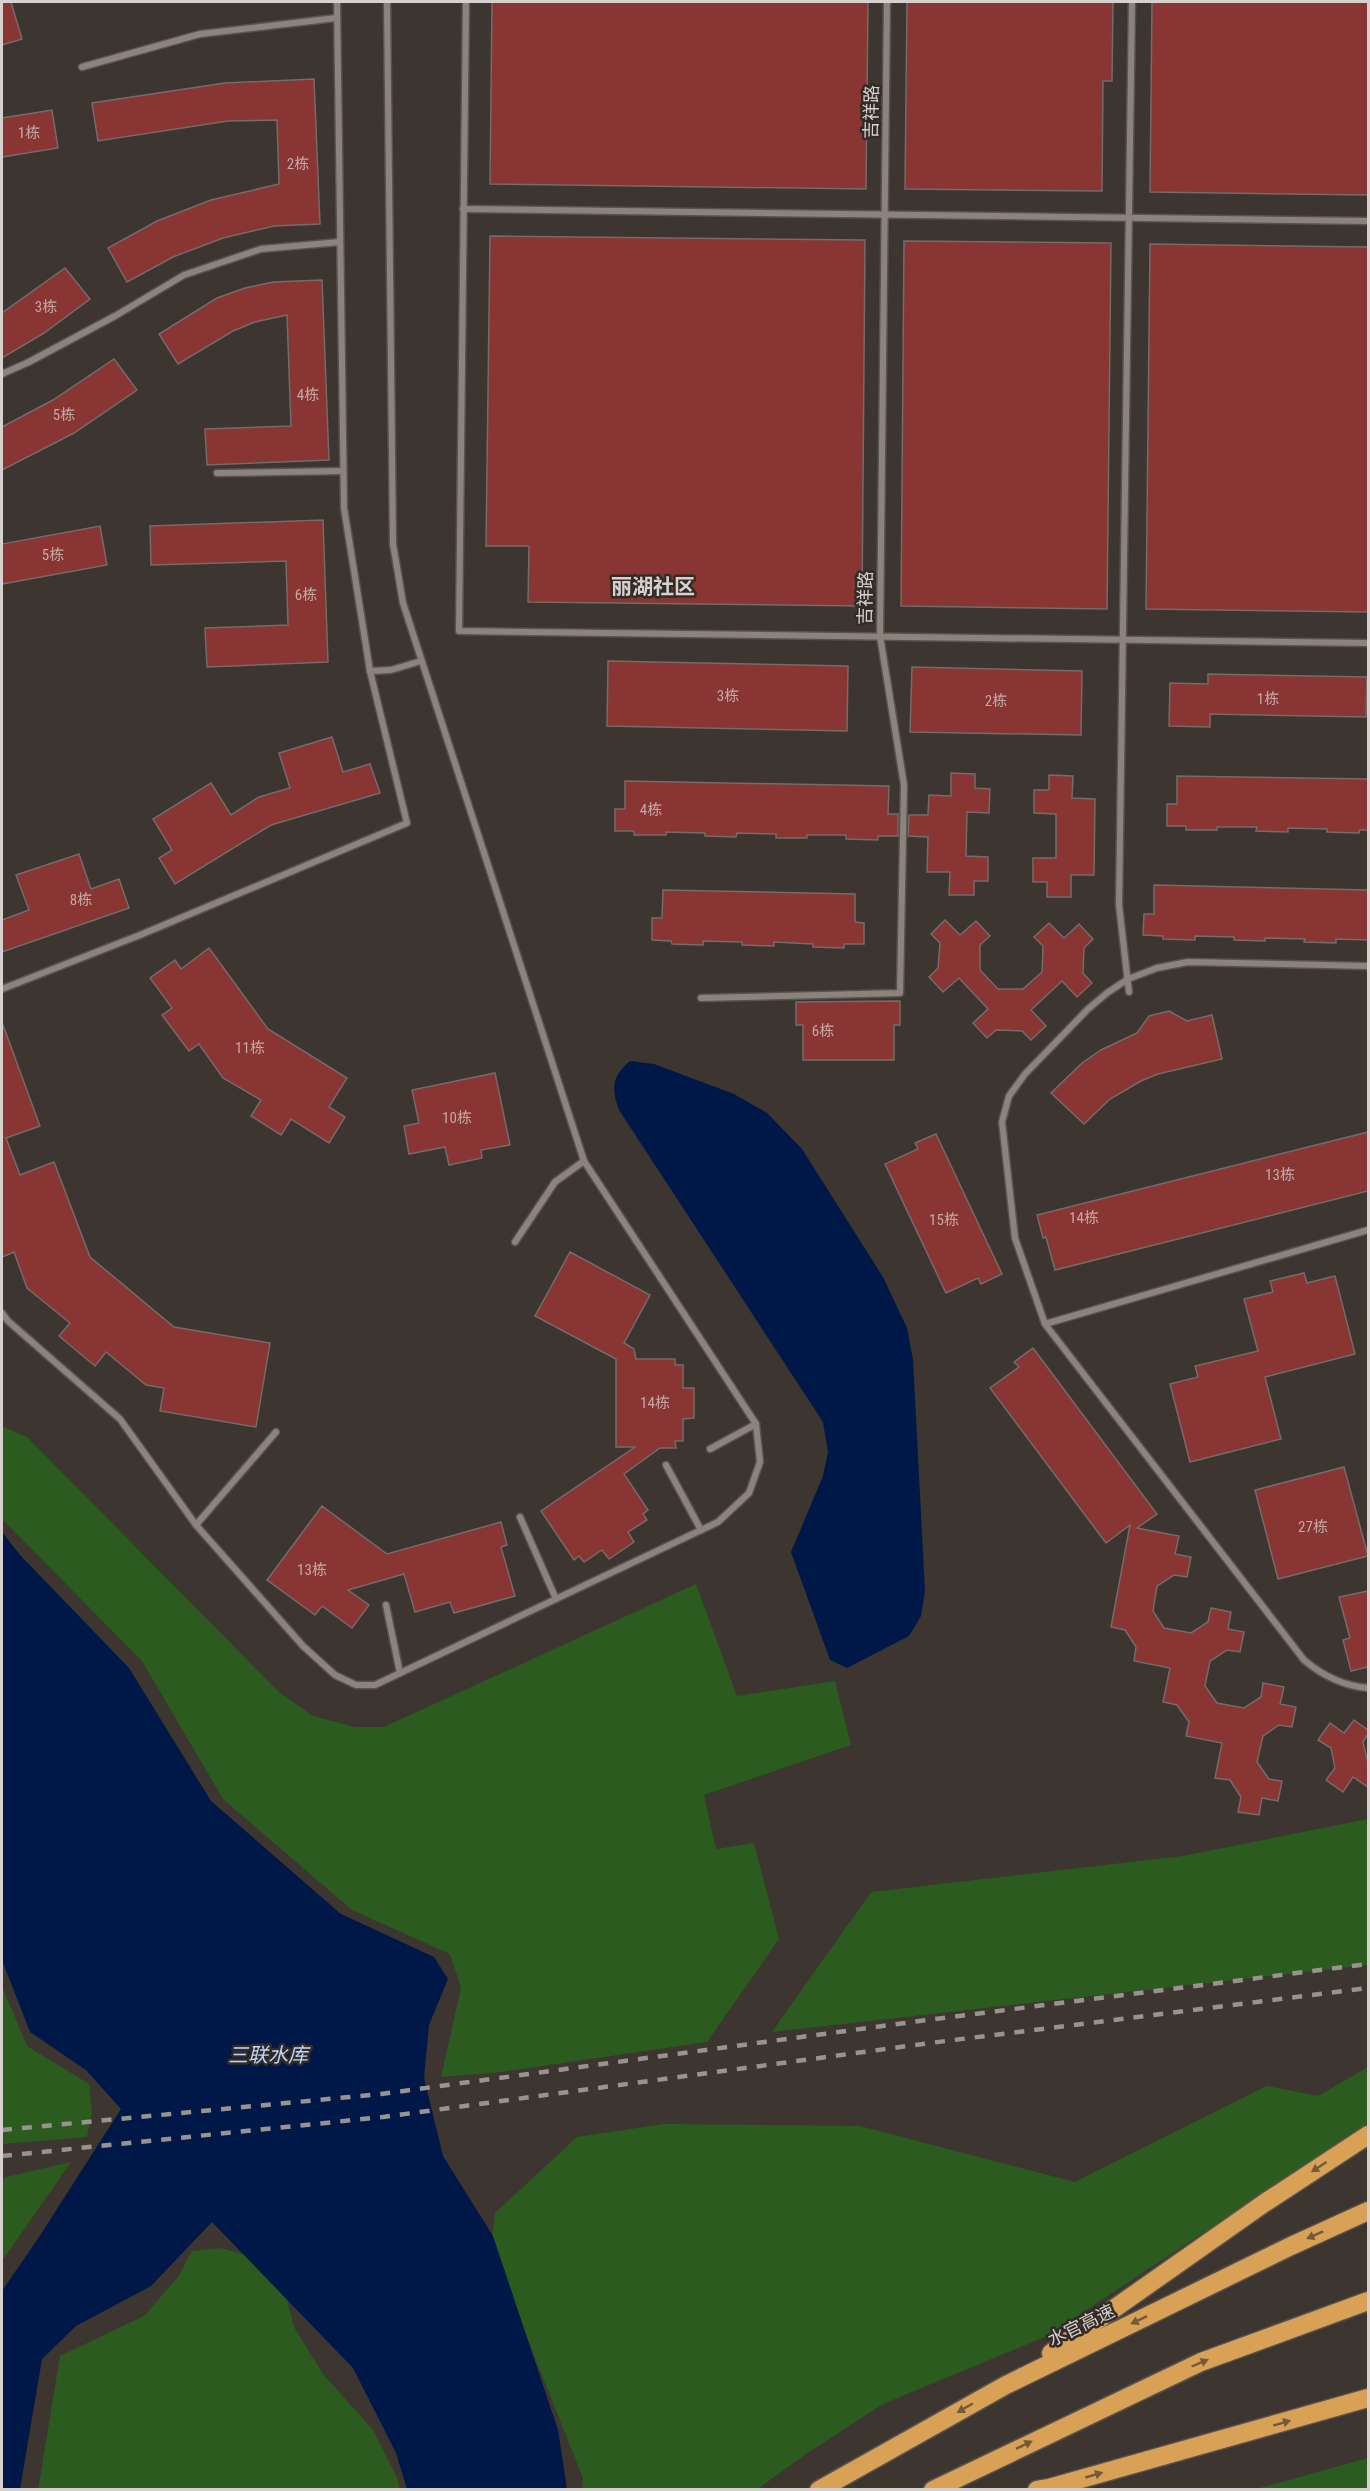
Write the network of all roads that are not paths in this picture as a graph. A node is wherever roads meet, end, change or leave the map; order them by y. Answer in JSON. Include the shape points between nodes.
{"nodes":[{"id":1,"x":337,"y":2,"type":"edge"},
{"id":2,"x":387,"y":2,"type":"edge"},
{"id":3,"x":466,"y":2,"type":"edge"},
{"id":4,"x":887,"y":2,"type":"edge"},
{"id":5,"x":1132,"y":2,"type":"edge"},
{"id":6,"x":336,"y":18,"type":"junction"},
{"id":7,"x":82,"y":67,"type":"dead end"},
{"id":8,"x":463,"y":209,"type":"junction"},
{"id":9,"x":885,"y":215,"type":"junction"},
{"id":10,"x":1130,"y":218,"type":"junction"},
{"id":11,"x":1368,"y":221,"type":"edge"},
{"id":12,"x":340,"y":242,"type":"junction"},
{"id":13,"x":2,"y":374,"type":"edge"},
{"id":14,"x":343,"y":471,"type":"junction"},
{"id":15,"x":217,"y":472,"type":"dead end"},
{"id":16,"x":880,"y":636,"type":"junction"},
{"id":17,"x":1124,"y":639,"type":"junction"},
{"id":18,"x":1368,"y":643,"type":"edge"},
{"id":19,"x":421,"y":661,"type":"junction"},
{"id":20,"x":370,"y":672,"type":"junction"},
{"id":21,"x":1368,"y":966,"type":"edge"},
{"id":22,"x":1128,"y":979,"type":"junction"},
{"id":23,"x":2,"y":989,"type":"edge"},
{"id":24,"x":1129,"y":992,"type":"dead end"},
{"id":25,"x":701,"y":998,"type":"dead end"},
{"id":26,"x":584,"y":1161,"type":"junction"},
{"id":27,"x":1368,"y":1230,"type":"edge"},
{"id":28,"x":515,"y":1242,"type":"dead end"},
{"id":29,"x":2,"y":1313,"type":"edge"},
{"id":30,"x":1045,"y":1324,"type":"junction"},
{"id":31,"x":756,"y":1424,"type":"junction"},
{"id":32,"x":276,"y":1432,"type":"dead end"},
{"id":33,"x":710,"y":1449,"type":"dead end"},
{"id":34,"x":666,"y":1465,"type":"dead end"},
{"id":35,"x":520,"y":1517,"type":"dead end"},
{"id":36,"x":196,"y":1525,"type":"junction"},
{"id":37,"x":701,"y":1530,"type":"junction"},
{"id":38,"x":556,"y":1599,"type":"junction"},
{"id":39,"x":386,"y":1605,"type":"dead end"},
{"id":40,"x":400,"y":1673,"type":"junction"},
{"id":41,"x":1368,"y":1688,"type":"edge"},
{"id":42,"x":1368,"y":2135,"type":"edge"},
{"id":43,"x":1368,"y":2211,"type":"edge"},
{"id":44,"x":1368,"y":2301,"type":"edge"},
{"id":45,"x":1006,"y":2385,"type":"junction"},
{"id":46,"x":1368,"y":2398,"type":"edge"},
{"id":47,"x":819,"y":2490,"type":"edge"},
{"id":48,"x":933,"y":2490,"type":"edge"},
{"id":49,"x":1037,"y":2490,"type":"edge"}],
"edges":[{"from":1,"to":6,"type":"street"},
{"from":2,"to":19,"type":"street","via":[[393,544],[403,603]]},
{"from":3,"to":8,"type":"street"},
{"from":4,"to":9,"type":"street","name":"吉祥路"},
{"from":5,"to":10,"type":"street"},
{"from":6,"to":7,"type":"street","via":[[200,34]]},
{"from":6,"to":12,"type":"street"},
{"from":8,"to":9,"type":"street"},
{"from":8,"to":16,"type":"street","via":[[459,631]]},
{"from":9,"to":10,"type":"street"},
{"from":9,"to":16,"type":"street","name":"吉祥路"},
{"from":10,"to":11,"type":"street"},
{"from":10,"to":17,"type":"street"},
{"from":12,"to":13,"type":"street","via":[[261,249],[184,275],[115,316]]},
{"from":12,"to":14,"type":"street"},
{"from":14,"to":15,"type":"street"},
{"from":14,"to":20,"type":"street","via":[[344,508]]},
{"from":16,"to":17,"type":"street"},
{"from":16,"to":25,"type":"street","name":"吉祥路","via":[[904,785],[900,993]]},
{"from":17,"to":18,"type":"street"},
{"from":17,"to":22,"type":"street","via":[[1119,905]]},
{"from":19,"to":20,"type":"street"},
{"from":19,"to":26,"type":"street"},
{"from":20,"to":23,"type":"street","via":[[407,823]]},
{"from":21,"to":22,"type":"street","via":[[1188,962]]},
{"from":22,"to":24,"type":"street"},
{"from":22,"to":30,"type":"street","via":[[1088,1009],[1025,1074],[1009,1096],[1002,1122],[1015,1238]]},
{"from":26,"to":28,"type":"street","via":[[555,1182]]},
{"from":26,"to":31,"type":"street"},
{"from":27,"to":30,"type":"street"},
{"from":29,"to":36,"type":"street","via":[[120,1419]]},
{"from":30,"to":41,"type":"street","via":[[1304,1660],[1329,1678]]},
{"from":31,"to":33,"type":"street"},
{"from":31,"to":37,"type":"street","via":[[760,1462],[749,1493],[718,1522]]},
{"from":32,"to":36,"type":"street"},
{"from":34,"to":37,"type":"street"},
{"from":35,"to":38,"type":"street"},
{"from":36,"to":40,"type":"street","via":[[303,1646],[335,1675],[356,1685],[375,1685]]},
{"from":37,"to":38,"type":"street"},
{"from":38,"to":40,"type":"street"},
{"from":39,"to":40,"type":"street"},
{"from":42,"to":45,"type":"highway","one_way":true},
{"from":43,"to":45,"type":"highway","name":"水官高速","one_way":true},
{"from":48,"to":44,"type":"highway","one_way":true,"via":[[1201,2362]]},
{"from":45,"to":47,"type":"highway","name":"水官高速","one_way":true},
{"from":49,"to":46,"type":"highway","one_way":true}]}
